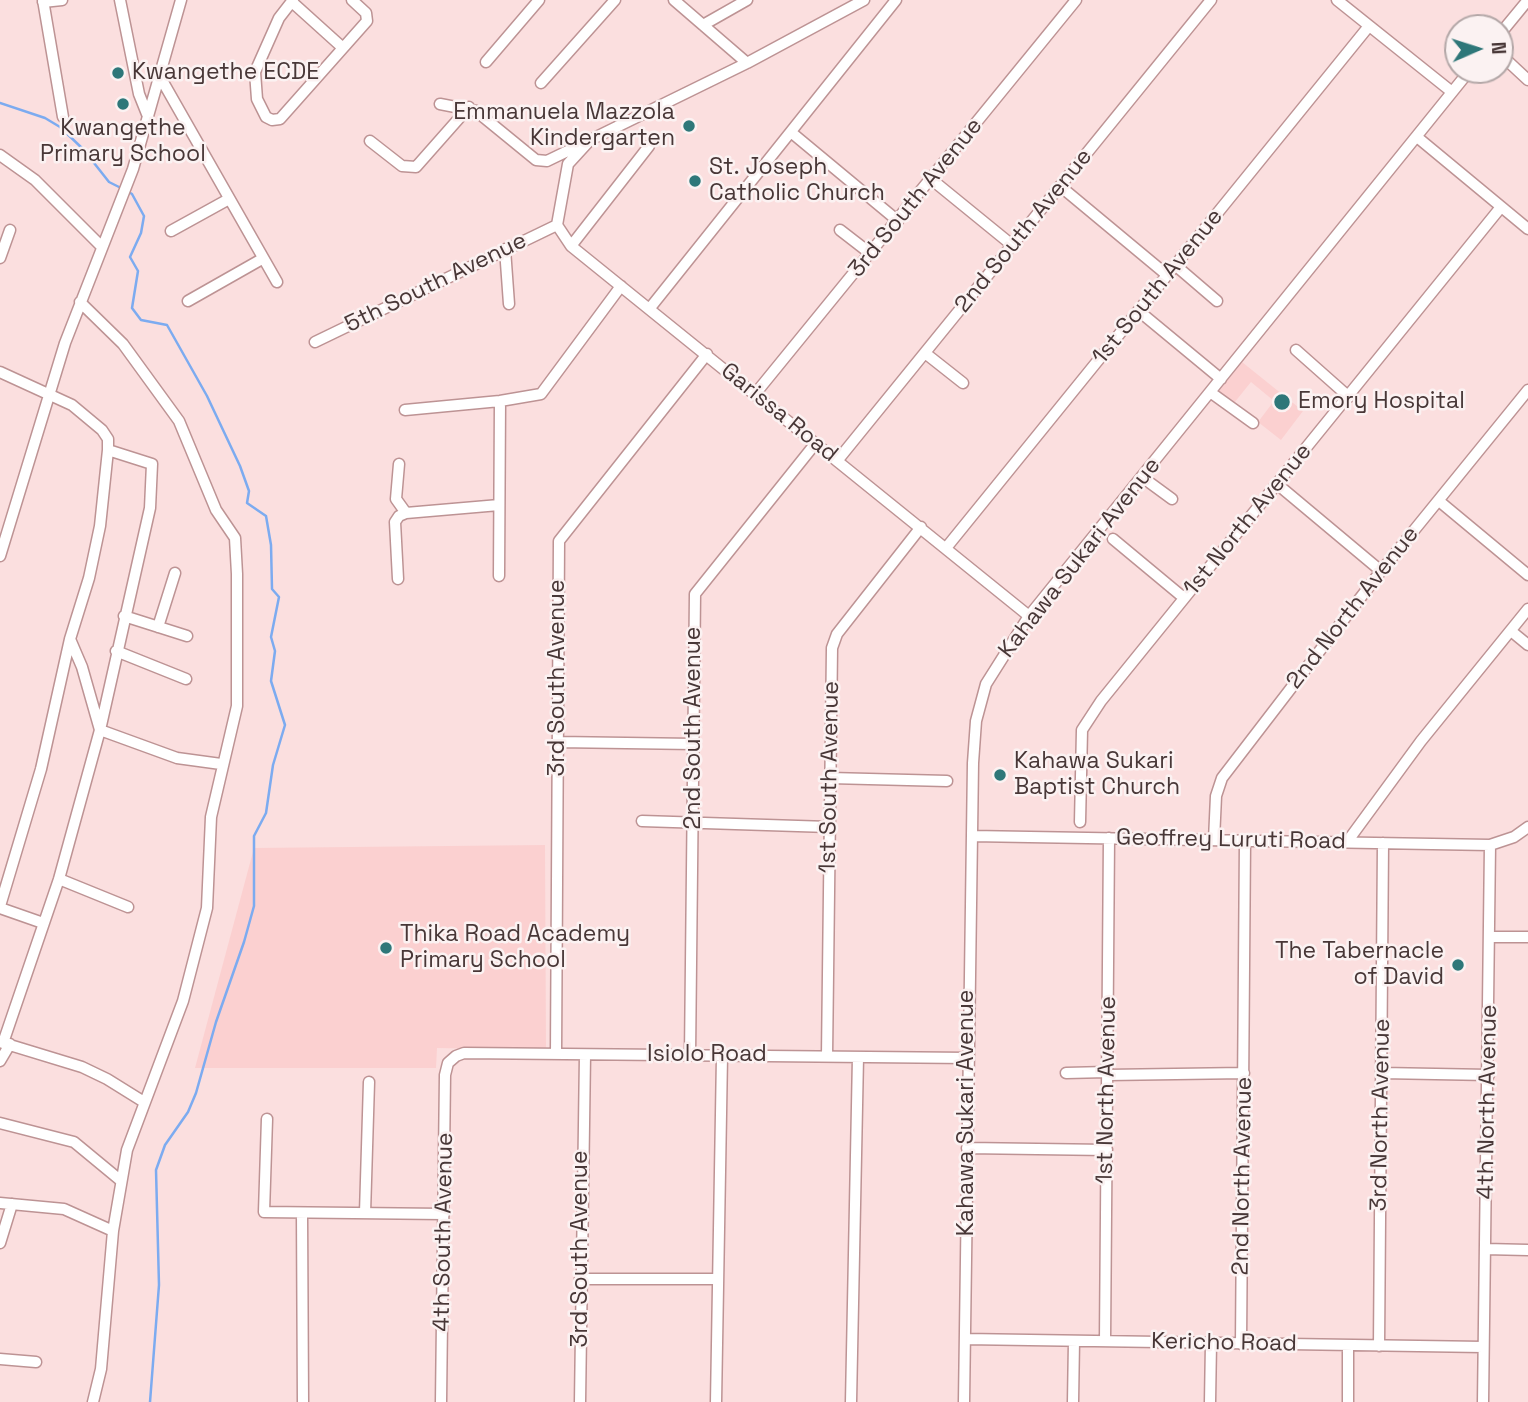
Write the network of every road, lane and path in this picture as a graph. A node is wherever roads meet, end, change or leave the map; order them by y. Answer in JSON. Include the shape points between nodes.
{"nodes":[{"id":1,"x":62,"y":0,"type":"edge"},
{"id":2,"x":120,"y":0,"type":"edge"},
{"id":3,"x":181,"y":0,"type":"edge"},
{"id":4,"x":352,"y":0,"type":"edge"},
{"id":5,"x":539,"y":0,"type":"edge"},
{"id":6,"x":615,"y":0,"type":"edge"},
{"id":7,"x":674,"y":0,"type":"edge"},
{"id":8,"x":747,"y":0,"type":"edge"},
{"id":9,"x":864,"y":0,"type":"edge"},
{"id":10,"x":896,"y":0,"type":"edge"},
{"id":11,"x":1076,"y":0,"type":"edge"},
{"id":12,"x":1211,"y":0,"type":"edge"},
{"id":13,"x":1337,"y":0,"type":"edge"},
{"id":14,"x":1528,"y":0,"type":"edge"},
{"id":15,"x":43,"y":1,"type":"edge"},
{"id":16,"x":292,"y":1,"type":"edge"},
{"id":17,"x":1514,"y":17,"type":"edge"},
{"id":18,"x":703,"y":25,"type":"junction"},
{"id":19,"x":1369,"y":26,"type":"junction"},
{"id":20,"x":343,"y":48,"type":"junction"},
{"id":21,"x":486,"y":62,"type":"dead end"},
{"id":22,"x":747,"y":63,"type":"junction"},
{"id":23,"x":1514,"y":67,"type":"edge"},
{"id":24,"x":159,"y":75,"type":"junction"},
{"id":25,"x":1528,"y":80,"type":"edge"},
{"id":26,"x":541,"y":83,"type":"dead end"},
{"id":27,"x":1459,"y":84,"type":"edge"},
{"id":28,"x":1452,"y":92,"type":"junction"},
{"id":29,"x":440,"y":104,"type":"dead end"},
{"id":30,"x":468,"y":107,"type":"junction"},
{"id":31,"x":147,"y":114,"type":"junction"},
{"id":32,"x":63,"y":117,"type":"dead end"},
{"id":33,"x":792,"y":133,"type":"junction"},
{"id":34,"x":1417,"y":137,"type":"junction"},
{"id":35,"x":590,"y":140,"type":"junction"},
{"id":36,"x":370,"y":141,"type":"dead end"},
{"id":37,"x":649,"y":146,"type":"dead end"},
{"id":38,"x":0,"y":155,"type":"edge"},
{"id":39,"x":931,"y":180,"type":"junction"},
{"id":40,"x":1060,"y":186,"type":"junction"},
{"id":41,"x":229,"y":199,"type":"junction"},
{"id":42,"x":1501,"y":207,"type":"junction"},
{"id":43,"x":898,"y":221,"type":"junction"},
{"id":44,"x":557,"y":225,"type":"junction"},
{"id":45,"x":1528,"y":229,"type":"edge"},
{"id":46,"x":9,"y":230,"type":"dead end"},
{"id":47,"x":840,"y":230,"type":"dead end"},
{"id":48,"x":172,"y":231,"type":"dead end"},
{"id":49,"x":1012,"y":245,"type":"junction"},
{"id":50,"x":101,"y":246,"type":"junction"},
{"id":51,"x":571,"y":246,"type":"junction"},
{"id":52,"x":505,"y":249,"type":"junction"},
{"id":53,"x":871,"y":254,"type":"junction"},
{"id":54,"x":0,"y":258,"type":"edge"},
{"id":55,"x":262,"y":260,"type":"junction"},
{"id":56,"x":1175,"y":265,"type":"junction"},
{"id":57,"x":1167,"y":275,"type":"junction"},
{"id":58,"x":277,"y":282,"type":"dead end"},
{"id":59,"x":621,"y":286,"type":"junction"},
{"id":60,"x":188,"y":301,"type":"dead end"},
{"id":61,"x":1217,"y":301,"type":"dead end"},
{"id":62,"x":80,"y":302,"type":"junction"},
{"id":63,"x":509,"y":304,"type":"dead end"},
{"id":64,"x":650,"y":308,"type":"junction"},
{"id":65,"x":1140,"y":312,"type":"junction"},
{"id":66,"x":315,"y":342,"type":"dead end"},
{"id":67,"x":1296,"y":350,"type":"dead end"},
{"id":68,"x":925,"y":353,"type":"junction"},
{"id":69,"x":707,"y":354,"type":"junction"},
{"id":70,"x":0,"y":372,"type":"edge"},
{"id":71,"x":1221,"y":379,"type":"junction"},
{"id":72,"x":963,"y":383,"type":"dead end"},
{"id":73,"x":1528,"y":390,"type":"edge"},
{"id":74,"x":48,"y":391,"type":"junction"},
{"id":75,"x":1210,"y":393,"type":"junction"},
{"id":76,"x":755,"y":394,"type":"junction"},
{"id":77,"x":1349,"y":397,"type":"junction"},
{"id":78,"x":500,"y":401,"type":"junction"},
{"id":79,"x":405,"y":410,"type":"dead end"},
{"id":80,"x":1253,"y":423,"type":"dead end"},
{"id":81,"x":815,"y":444,"type":"junction"},
{"id":82,"x":108,"y":450,"type":"junction"},
{"id":83,"x":837,"y":461,"type":"junction"},
{"id":84,"x":399,"y":464,"type":"dead end"},
{"id":85,"x":1142,"y":477,"type":"junction"},
{"id":86,"x":1277,"y":485,"type":"junction"},
{"id":87,"x":1172,"y":499,"type":"dead end"},
{"id":88,"x":1439,"y":501,"type":"junction"},
{"id":89,"x":499,"y":505,"type":"junction"},
{"id":90,"x":406,"y":513,"type":"junction"},
{"id":91,"x":921,"y":527,"type":"junction"},
{"id":92,"x":1113,"y":539,"type":"dead end"},
{"id":93,"x":946,"y":548,"type":"junction"},
{"id":94,"x":0,"y":556,"type":"edge"},
{"id":95,"x":1381,"y":571,"type":"junction"},
{"id":96,"x":175,"y":573,"type":"dead end"},
{"id":97,"x":1528,"y":575,"type":"edge"},
{"id":98,"x":499,"y":576,"type":"dead end"},
{"id":99,"x":398,"y":579,"type":"dead end"},
{"id":100,"x":1184,"y":598,"type":"junction"},
{"id":101,"x":1528,"y":609,"type":"edge"},
{"id":102,"x":124,"y":616,"type":"junction"},
{"id":103,"x":1029,"y":616,"type":"junction"},
{"id":104,"x":158,"y":627,"type":"junction"},
{"id":105,"x":1511,"y":631,"type":"junction"},
{"id":106,"x":187,"y":636,"type":"dead end"},
{"id":107,"x":70,"y":639,"type":"junction"},
{"id":108,"x":1528,"y":645,"type":"edge"},
{"id":109,"x":116,"y":652,"type":"junction"},
{"id":110,"x":186,"y":679,"type":"dead end"},
{"id":111,"x":100,"y":730,"type":"junction"},
{"id":112,"x":558,"y":742,"type":"junction"},
{"id":113,"x":694,"y":744,"type":"junction"},
{"id":114,"x":221,"y":764,"type":"junction"},
{"id":115,"x":830,"y":778,"type":"junction"},
{"id":116,"x":947,"y":781,"type":"dead end"},
{"id":117,"x":642,"y":821,"type":"dead end"},
{"id":118,"x":694,"y":822,"type":"junction"},
{"id":119,"x":829,"y":827,"type":"junction"},
{"id":120,"x":1528,"y":827,"type":"edge"},
{"id":121,"x":1080,"y":829,"type":"junction"},
{"id":122,"x":972,"y":836,"type":"junction"},
{"id":123,"x":1109,"y":838,"type":"junction"},
{"id":124,"x":1214,"y":840,"type":"junction"},
{"id":125,"x":1245,"y":841,"type":"junction"},
{"id":126,"x":1347,"y":842,"type":"junction"},
{"id":127,"x":1383,"y":843,"type":"junction"},
{"id":128,"x":1490,"y":845,"type":"junction"},
{"id":129,"x":59,"y":879,"type":"junction"},
{"id":130,"x":0,"y":907,"type":"edge"},
{"id":131,"x":128,"y":907,"type":"dead end"},
{"id":132,"x":43,"y":923,"type":"junction"},
{"id":133,"x":1489,"y":937,"type":"junction"},
{"id":134,"x":1528,"y":937,"type":"edge"},
{"id":135,"x":4,"y":1043,"type":"edge"},
{"id":136,"x":556,"y":1054,"type":"junction"},
{"id":137,"x":585,"y":1055,"type":"junction"},
{"id":138,"x":690,"y":1055,"type":"junction"},
{"id":139,"x":722,"y":1056,"type":"junction"},
{"id":140,"x":827,"y":1056,"type":"junction"},
{"id":141,"x":858,"y":1057,"type":"junction"},
{"id":142,"x":969,"y":1058,"type":"junction"},
{"id":143,"x":0,"y":1062,"type":"edge"},
{"id":144,"x":449,"y":1063,"type":"joint"},
{"id":145,"x":1066,"y":1073,"type":"dead end"},
{"id":146,"x":1107,"y":1073,"type":"junction"},
{"id":147,"x":1244,"y":1073,"type":"junction"},
{"id":148,"x":1382,"y":1073,"type":"junction"},
{"id":149,"x":1489,"y":1075,"type":"junction"},
{"id":150,"x":369,"y":1082,"type":"dead end"},
{"id":151,"x":144,"y":1102,"type":"junction"},
{"id":152,"x":267,"y":1119,"type":"dead end"},
{"id":153,"x":0,"y":1123,"type":"edge"},
{"id":154,"x":967,"y":1148,"type":"junction"},
{"id":155,"x":1107,"y":1150,"type":"junction"},
{"id":156,"x":120,"y":1180,"type":"junction"},
{"id":157,"x":0,"y":1203,"type":"edge"},
{"id":158,"x":12,"y":1205,"type":"junction"},
{"id":159,"x":302,"y":1213,"type":"junction"},
{"id":160,"x":365,"y":1213,"type":"junction"},
{"id":161,"x":444,"y":1214,"type":"junction"},
{"id":162,"x":113,"y":1231,"type":"junction"},
{"id":163,"x":0,"y":1242,"type":"edge"},
{"id":164,"x":1485,"y":1250,"type":"junction"},
{"id":165,"x":1528,"y":1250,"type":"edge"},
{"id":166,"x":580,"y":1279,"type":"junction"},
{"id":167,"x":718,"y":1279,"type":"junction"},
{"id":168,"x":965,"y":1339,"type":"junction"},
{"id":169,"x":1074,"y":1341,"type":"junction"},
{"id":170,"x":1105,"y":1341,"type":"junction"},
{"id":171,"x":1211,"y":1343,"type":"junction"},
{"id":172,"x":1241,"y":1344,"type":"junction"},
{"id":173,"x":1348,"y":1345,"type":"junction"},
{"id":174,"x":1379,"y":1346,"type":"junction"},
{"id":175,"x":1483,"y":1347,"type":"junction"},
{"id":176,"x":0,"y":1359,"type":"edge"},
{"id":177,"x":36,"y":1362,"type":"dead end"},
{"id":178,"x":93,"y":1402,"type":"edge"},
{"id":179,"x":303,"y":1402,"type":"edge"},
{"id":180,"x":442,"y":1402,"type":"edge"},
{"id":181,"x":580,"y":1402,"type":"edge"},
{"id":182,"x":716,"y":1402,"type":"edge"},
{"id":183,"x":852,"y":1402,"type":"edge"},
{"id":184,"x":964,"y":1402,"type":"edge"},
{"id":185,"x":1073,"y":1402,"type":"edge"},
{"id":186,"x":1210,"y":1402,"type":"edge"},
{"id":187,"x":1348,"y":1402,"type":"edge"},
{"id":188,"x":1483,"y":1402,"type":"edge"}],
"edges":[{"from":1,"to":15,"type":"street"},
{"from":2,"to":31,"type":"street"},
{"from":3,"to":24,"type":"street"},
{"from":4,"to":20,"type":"street","via":[[366,13],[367,21]]},
{"from":5,"to":21,"type":"street"},
{"from":6,"to":26,"type":"street"},
{"from":7,"to":18,"type":"street"},
{"from":8,"to":18,"type":"street"},
{"from":9,"to":22,"type":"street"},
{"from":10,"to":33,"type":"street"},
{"from":11,"to":39,"type":"street","name":"3rd South Avenue"},
{"from":12,"to":40,"type":"street","name":"2nd South Avenue"},
{"from":13,"to":19,"type":"street"},
{"from":14,"to":17,"type":"street"},
{"from":15,"to":32,"type":"street"},
{"from":16,"to":20,"type":"street"},
{"from":16,"to":20,"type":"street","via":[[279,18],[256,72],[257,99],[266,117],[280,119]]},
{"from":18,"to":22,"type":"street"},
{"from":19,"to":28,"type":"street"},
{"from":19,"to":56,"type":"street","name":"1st South Avenue"},
{"from":22,"to":35,"type":"street"},
{"from":23,"to":25,"type":"street"},
{"from":24,"to":31,"type":"street"},
{"from":24,"to":41,"type":"street"},
{"from":27,"to":28,"type":"street","name":"Kahawa Sukari Avenue"},
{"from":28,"to":34,"type":"street","name":"Kahawa Sukari Avenue"},
{"from":29,"to":30,"type":"street"},
{"from":30,"to":35,"type":"street","via":[[536,160],[548,161]]},
{"from":30,"to":36,"type":"street","via":[[416,167],[402,166]]},
{"from":31,"to":50,"type":"street","via":[[133,169]]},
{"from":33,"to":43,"type":"street"},
{"from":33,"to":64,"type":"street"},
{"from":34,"to":42,"type":"street"},
{"from":34,"to":71,"type":"street","name":"Kahawa Sukari Avenue"},
{"from":35,"to":44,"type":"street","via":[[568,164]]},
{"from":37,"to":51,"type":"street"},
{"from":38,"to":50,"type":"street","via":[[35,180]]},
{"from":39,"to":43,"type":"street","name":"3rd South Avenue"},
{"from":39,"to":49,"type":"street"},
{"from":40,"to":49,"type":"street","name":"2nd South Avenue"},
{"from":40,"to":57,"type":"street"},
{"from":41,"to":48,"type":"street"},
{"from":41,"to":55,"type":"street"},
{"from":42,"to":45,"type":"street"},
{"from":42,"to":77,"type":"street","name":"1st North Avenue"},
{"from":43,"to":53,"type":"street","name":"3rd South Avenue"},
{"from":44,"to":51,"type":"street","name":"Garissa Road"},
{"from":44,"to":52,"type":"street","name":"5th South Avenue"},
{"from":46,"to":54,"type":"street"},
{"from":47,"to":53,"type":"street"},
{"from":49,"to":68,"type":"street","name":"2nd South Avenue"},
{"from":50,"to":62,"type":"street"},
{"from":51,"to":59,"type":"street","name":"Garissa Road"},
{"from":52,"to":63,"type":"street"},
{"from":52,"to":66,"type":"street","name":"5th South Avenue"},
{"from":53,"to":76,"type":"street","name":"3rd South Avenue"},
{"from":55,"to":58,"type":"street"},
{"from":55,"to":60,"type":"street"},
{"from":56,"to":57,"type":"street","name":"1st South Avenue"},
{"from":56,"to":61,"type":"street"},
{"from":57,"to":65,"type":"street","name":"1st South Avenue"},
{"from":59,"to":64,"type":"street","name":"Garissa Road"},
{"from":59,"to":78,"type":"street","via":[[547,390]]},
{"from":62,"to":74,"type":"street"},
{"from":62,"to":114,"type":"street","via":[[123,344],[171,409],[216,510],[235,538],[237,706]]},
{"from":64,"to":69,"type":"street","name":"Garissa Road"},
{"from":65,"to":71,"type":"street"},
{"from":65,"to":93,"type":"street","name":"1st South Avenue"},
{"from":67,"to":77,"type":"street"},
{"from":68,"to":72,"type":"street"},
{"from":68,"to":83,"type":"street","name":"2nd South Avenue"},
{"from":69,"to":76,"type":"street","name":"Garissa Road"},
{"from":69,"to":112,"type":"street","name":"3rd South Avenue","via":[[559,541]]},
{"from":70,"to":74,"type":"street"},
{"from":71,"to":75,"type":"street","name":"Kahawa Sukari Avenue"},
{"from":73,"to":88,"type":"street","name":"2nd North Avenue"},
{"from":74,"to":82,"type":"street","via":[[102,430]]},
{"from":74,"to":94,"type":"street"},
{"from":75,"to":80,"type":"street"},
{"from":75,"to":85,"type":"street","name":"Kahawa Sukari Avenue"},
{"from":76,"to":81,"type":"street","name":"Garissa Road"},
{"from":77,"to":86,"type":"street","name":"1st North Avenue"},
{"from":78,"to":79,"type":"street"},
{"from":78,"to":89,"type":"street"},
{"from":81,"to":83,"type":"street","name":"Garissa Road"},
{"from":81,"to":113,"type":"street","name":"2nd South Avenue","via":[[695,594]]},
{"from":82,"to":102,"type":"street","via":[[149,462],[154,468],[146,532]]},
{"from":82,"to":107,"type":"street","via":[[100,526]]},
{"from":83,"to":91,"type":"street","name":"Garissa Road"},
{"from":84,"to":90,"type":"street","via":[[396,499]]},
{"from":85,"to":87,"type":"street"},
{"from":85,"to":103,"type":"street","name":"Kahawa Sukari Avenue"},
{"from":86,"to":95,"type":"street"},
{"from":86,"to":100,"type":"street","name":"1st North Avenue"},
{"from":88,"to":95,"type":"street","name":"2nd North Avenue"},
{"from":88,"to":97,"type":"street"},
{"from":89,"to":90,"type":"street"},
{"from":89,"to":98,"type":"street"},
{"from":90,"to":99,"type":"street","via":[[395,522]]},
{"from":91,"to":93,"type":"street","name":"Garissa Road"},
{"from":91,"to":115,"type":"street","name":"1st South Avenue","via":[[833,641]]},
{"from":92,"to":100,"type":"street"},
{"from":93,"to":103,"type":"street","name":"Garissa Road"},
{"from":95,"to":124,"type":"street","name":"2nd North Avenue","via":[[1222,778],[1216,796]]},
{"from":96,"to":104,"type":"street"},
{"from":100,"to":121,"type":"street","name":"1st North Avenue","via":[[1082,730]]},
{"from":101,"to":105,"type":"street"},
{"from":102,"to":104,"type":"street"},
{"from":102,"to":109,"type":"street"},
{"from":103,"to":122,"type":"street","name":"Kahawa Sukari Avenue","via":[[993,670],[982,697],[973,763]]},
{"from":104,"to":106,"type":"street"},
{"from":105,"to":108,"type":"street"},
{"from":105,"to":126,"type":"street","via":[[1421,741]]},
{"from":107,"to":111,"type":"street"},
{"from":107,"to":130,"type":"street","via":[[41,769]]},
{"from":109,"to":110,"type":"street"},
{"from":109,"to":111,"type":"street"},
{"from":111,"to":114,"type":"street","via":[[177,758]]},
{"from":111,"to":129,"type":"street"},
{"from":112,"to":113,"type":"street"},
{"from":112,"to":136,"type":"street","name":"3rd South Avenue"},
{"from":113,"to":118,"type":"street","name":"2nd South Avenue"},
{"from":114,"to":151,"type":"street","via":[[209,834],[207,908],[200,945]]},
{"from":115,"to":116,"type":"street"},
{"from":115,"to":119,"type":"street","name":"1st South Avenue"},
{"from":117,"to":118,"type":"street"},
{"from":118,"to":119,"type":"street"},
{"from":118,"to":138,"type":"street","name":"2nd South Avenue"},
{"from":119,"to":140,"type":"street","name":"1st South Avenue"},
{"from":120,"to":128,"type":"street"},
{"from":121,"to":122,"type":"street","name":"Geoffrey Luruti Road"},
{"from":121,"to":123,"type":"street","name":"Geoffrey Luruti Road"},
{"from":122,"to":142,"type":"street","name":"Kahawa Sukari Avenue"},
{"from":123,"to":124,"type":"street","name":"Geoffrey Luruti Road"},
{"from":123,"to":146,"type":"street","name":"1st North Avenue"},
{"from":124,"to":125,"type":"street","name":"Geoffrey Luruti Road"},
{"from":125,"to":126,"type":"street","name":"Geoffrey Luruti Road"},
{"from":125,"to":147,"type":"street","name":"2nd North Avenue"},
{"from":126,"to":127,"type":"street","name":"Geoffrey Luruti Road"},
{"from":127,"to":128,"type":"street","name":"Geoffrey Luruti Road"},
{"from":127,"to":148,"type":"street","name":"3rd North Avenue"},
{"from":128,"to":133,"type":"street","name":"4th North Avenue"},
{"from":129,"to":131,"type":"street"},
{"from":129,"to":132,"type":"street"},
{"from":130,"to":132,"type":"street"},
{"from":132,"to":135,"type":"street"},
{"from":133,"to":134,"type":"street"},
{"from":133,"to":149,"type":"street","name":"4th North Avenue"},
{"from":135,"to":143,"type":"street"},
{"from":135,"to":151,"type":"street","via":[[82,1068]]},
{"from":136,"to":137,"type":"street","name":"Isiolo Road"},
{"from":136,"to":144,"type":"street","name":"Isiolo Road","via":[[464,1053]]},
{"from":137,"to":138,"type":"street","name":"Isiolo Road"},
{"from":137,"to":166,"type":"street","name":"3rd South Avenue"},
{"from":138,"to":139,"type":"street","name":"Isiolo Road"},
{"from":139,"to":140,"type":"street","name":"Isiolo Road"},
{"from":139,"to":167,"type":"street"},
{"from":140,"to":141,"type":"street","name":"Isiolo Road"},
{"from":141,"to":142,"type":"street","name":"Isiolo Road"},
{"from":141,"to":183,"type":"street"},
{"from":142,"to":154,"type":"street","name":"Kahawa Sukari Avenue"},
{"from":144,"to":161,"type":"street","name":"4th South Avenue","via":[[445,1075]]},
{"from":145,"to":146,"type":"street"},
{"from":146,"to":147,"type":"street"},
{"from":146,"to":155,"type":"street","name":"1st North Avenue"},
{"from":147,"to":172,"type":"street","name":"2nd North Avenue"},
{"from":148,"to":149,"type":"street"},
{"from":148,"to":174,"type":"street","name":"3rd North Avenue"},
{"from":149,"to":164,"type":"street","name":"4th North Avenue"},
{"from":150,"to":160,"type":"street"},
{"from":151,"to":156,"type":"street"},
{"from":152,"to":159,"type":"street","via":[[264,1212]]},
{"from":153,"to":156,"type":"street","via":[[74,1142]]},
{"from":154,"to":155,"type":"street"},
{"from":154,"to":168,"type":"street","name":"Kahawa Sukari Avenue"},
{"from":155,"to":170,"type":"street","name":"1st North Avenue"},
{"from":156,"to":162,"type":"street"},
{"from":157,"to":158,"type":"street"},
{"from":158,"to":162,"type":"street","via":[[64,1209]]},
{"from":158,"to":163,"type":"street"},
{"from":159,"to":160,"type":"street"},
{"from":159,"to":179,"type":"street"},
{"from":160,"to":161,"type":"street"},
{"from":161,"to":180,"type":"street","name":"4th South Avenue"},
{"from":162,"to":178,"type":"street","via":[[101,1369]]},
{"from":164,"to":165,"type":"street"},
{"from":164,"to":175,"type":"street","name":"4th North Avenue"},
{"from":166,"to":167,"type":"street"},
{"from":166,"to":181,"type":"street","name":"3rd South Avenue"},
{"from":167,"to":182,"type":"street"},
{"from":168,"to":169,"type":"street","name":"Kericho Road"},
{"from":168,"to":184,"type":"street","name":"Kahawa Sukari Avenue"},
{"from":169,"to":170,"type":"street","name":"Kericho Road"},
{"from":169,"to":185,"type":"street"},
{"from":170,"to":171,"type":"street","name":"Kericho Road"},
{"from":171,"to":172,"type":"street","name":"Kericho Road"},
{"from":171,"to":186,"type":"street"},
{"from":172,"to":173,"type":"street","name":"Kericho Road"},
{"from":173,"to":174,"type":"street","name":"Kericho Road"},
{"from":173,"to":187,"type":"street"},
{"from":174,"to":175,"type":"street","name":"Kericho Road"},
{"from":175,"to":188,"type":"street","name":"4th North Avenue"},
{"from":176,"to":177,"type":"street"}]}
